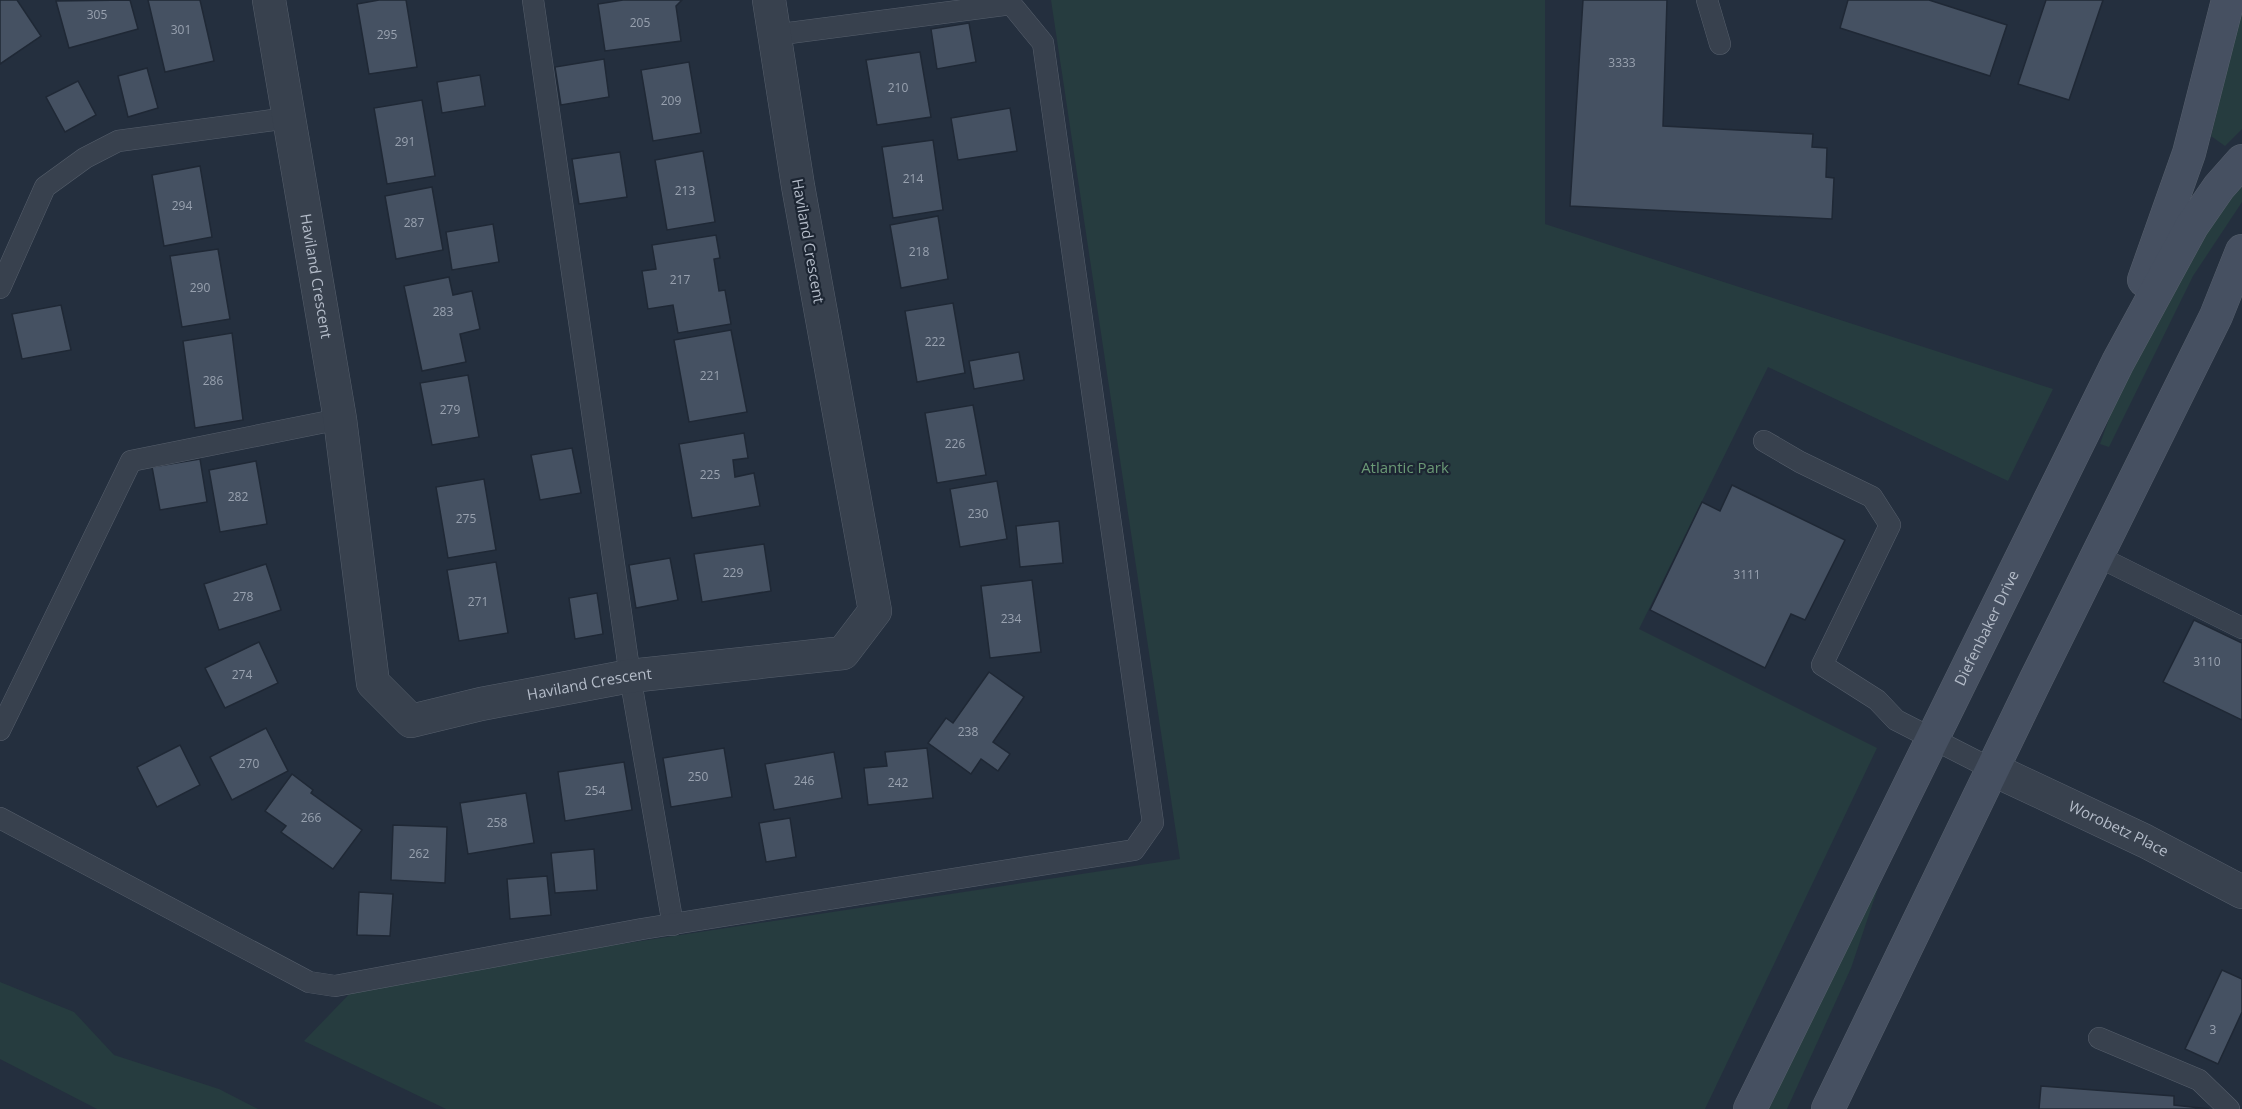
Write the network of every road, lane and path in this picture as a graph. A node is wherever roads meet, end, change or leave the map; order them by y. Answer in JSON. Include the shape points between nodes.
{"nodes":[{"id":1,"x":269,"y":0,"type":"edge"},
{"id":2,"x":533,"y":0,"type":"edge"},
{"id":3,"x":769,"y":0,"type":"edge"},
{"id":4,"x":1707,"y":0,"type":"edge"},
{"id":5,"x":2228,"y":0,"type":"edge"},
{"id":6,"x":774,"y":35,"type":"junction"},
{"id":7,"x":1720,"y":44,"type":"dead end"},
{"id":8,"x":288,"y":118,"type":"junction"},
{"id":9,"x":2242,"y":161,"type":"edge"},
{"id":10,"x":2242,"y":251,"type":"edge"},
{"id":11,"x":2242,"y":284,"type":"edge"},
{"id":12,"x":0,"y":288,"type":"edge"},
{"id":13,"x":2216,"y":316,"type":"junction"},
{"id":14,"x":2118,"y":362,"type":"junction"},
{"id":15,"x":340,"y":419,"type":"junction"},
{"id":16,"x":1764,"y":441,"type":"dead end"},
{"id":17,"x":2097,"y":556,"type":"junction"},
{"id":18,"x":2242,"y":628,"type":"edge"},
{"id":19,"x":630,"y":676,"type":"junction"},
{"id":20,"x":0,"y":730,"type":"edge"},
{"id":21,"x":1931,"y":739,"type":"junction"},
{"id":22,"x":1992,"y":769,"type":"junction"},
{"id":23,"x":0,"y":818,"type":"edge"},
{"id":24,"x":2242,"y":892,"type":"edge"},
{"id":25,"x":673,"y":925,"type":"junction"},
{"id":26,"x":2098,"y":1038,"type":"dead end"},
{"id":27,"x":1750,"y":1109,"type":"edge"},
{"id":28,"x":1828,"y":1109,"type":"edge"},
{"id":29,"x":2229,"y":1109,"type":"edge"}],
"edges":[{"from":1,"to":8,"type":"street","name":"Haviland Crescent"},
{"from":2,"to":19,"type":"lane"},
{"from":3,"to":6,"type":"street","name":"Haviland Crescent"},
{"from":4,"to":7,"type":"lane"},
{"from":5,"to":14,"type":"main road","via":[[2189,153]]},
{"from":6,"to":19,"type":"street","name":"Haviland Crescent","via":[[875,611],[843,653]]},
{"from":6,"to":25,"type":"lane","via":[[1011,4],[1043,43],[1153,823],[1134,850]]},
{"from":8,"to":12,"type":"lane","via":[[118,141],[85,158],[45,187]]},
{"from":8,"to":15,"type":"street","name":"Haviland Crescent"},
{"from":9,"to":14,"type":"main road","name":"Diefenbaker Drive","via":[[2192,226]]},
{"from":10,"to":13,"type":"main road"},
{"from":11,"to":13,"type":"main road"},
{"from":13,"to":17,"type":"main road"},
{"from":14,"to":21,"type":"main road","name":"Diefenbaker Drive"},
{"from":15,"to":19,"type":"street","name":"Haviland Crescent","via":[[373,683],[411,721]]},
{"from":15,"to":20,"type":"lane","via":[[130,461]]},
{"from":16,"to":21,"type":"lane","via":[[1872,497],[1890,525],[1822,665],[1877,700],[1896,720]]},
{"from":17,"to":18,"type":"lane"},
{"from":17,"to":22,"type":"main road"},
{"from":19,"to":25,"type":"lane"},
{"from":21,"to":22,"type":"lane"},
{"from":21,"to":27,"type":"main road","name":"Diefenbaker Drive"},
{"from":22,"to":24,"type":"street","name":"Worobetz Place"},
{"from":22,"to":28,"type":"main road"},
{"from":23,"to":25,"type":"lane","via":[[309,982],[335,986]]},
{"from":26,"to":29,"type":"lane","via":[[2199,1080]]}]}
